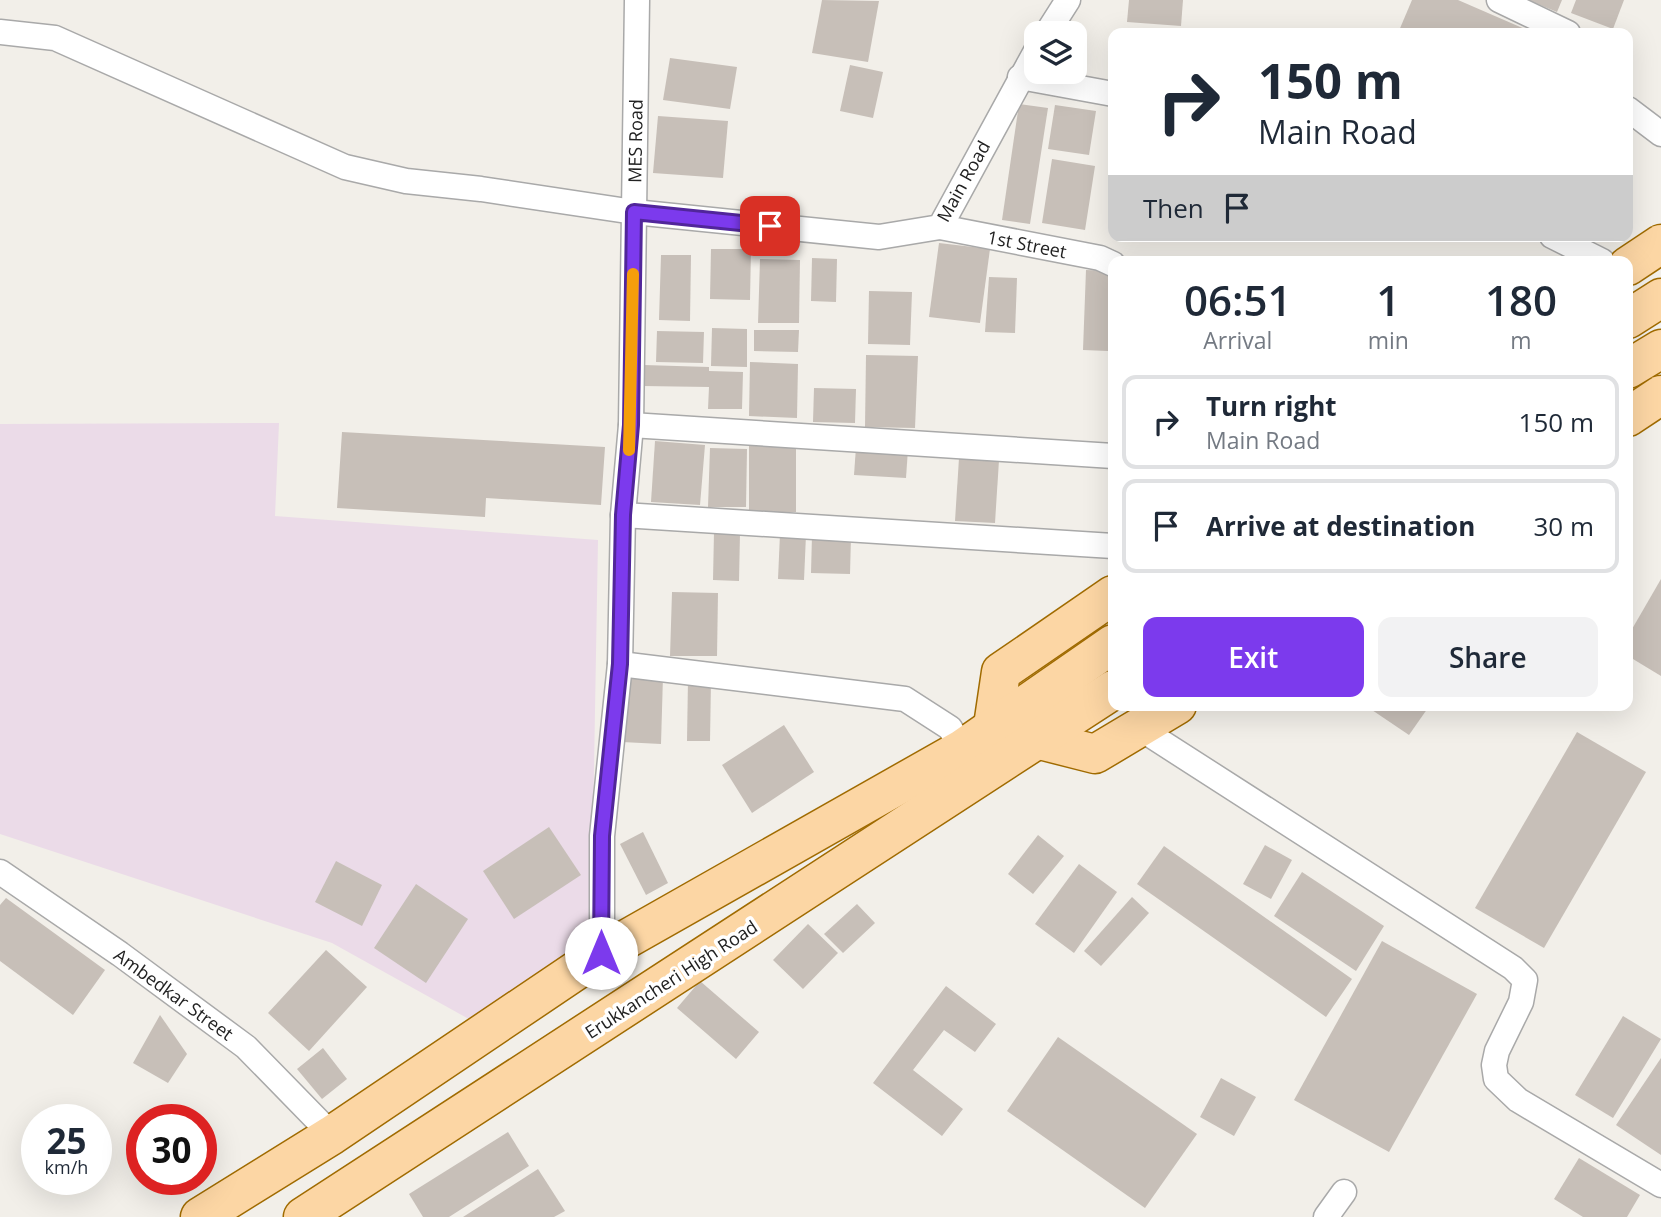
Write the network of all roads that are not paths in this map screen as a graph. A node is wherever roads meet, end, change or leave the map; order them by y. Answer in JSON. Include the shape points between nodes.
{"nodes":[{"id":1,"x":637,"y":0,"type":"edge"},
{"id":2,"x":1068,"y":0,"type":"edge"},
{"id":3,"x":1499,"y":0,"type":"edge"},
{"id":4,"x":1055,"y":21,"type":"edge"},
{"id":5,"x":1558,"y":28,"type":"edge"},
{"id":6,"x":0,"y":32,"type":"edge"},
{"id":7,"x":1024,"y":70,"type":"edge"},
{"id":8,"x":1020,"y":76,"type":"junction"},
{"id":9,"x":1108,"y":93,"type":"edge"},
{"id":10,"x":1633,"y":113,"type":"edge"},
{"id":11,"x":1661,"y":134,"type":"edge"},
{"id":12,"x":634,"y":212,"type":"junction"},
{"id":13,"x":940,"y":227,"type":"junction"},
{"id":14,"x":1564,"y":242,"type":"edge"},
{"id":15,"x":1661,"y":244,"type":"edge"},
{"id":16,"x":1592,"y":256,"type":"edge"},
{"id":17,"x":1108,"y":262,"type":"edge"},
{"id":18,"x":1633,"y":263,"type":"edge"},
{"id":19,"x":1661,"y":298,"type":"edge"},
{"id":20,"x":1633,"y":316,"type":"edge"},
{"id":21,"x":1661,"y":349,"type":"edge"},
{"id":22,"x":1633,"y":366,"type":"edge"},
{"id":23,"x":1661,"y":395,"type":"edge"},
{"id":24,"x":1633,"y":414,"type":"edge"},
{"id":25,"x":631,"y":425,"type":"junction"},
{"id":26,"x":1108,"y":456,"type":"edge"},
{"id":27,"x":623,"y":515,"type":"junction"},
{"id":28,"x":1108,"y":546,"type":"edge"},
{"id":29,"x":1108,"y":598,"type":"edge"},
{"id":30,"x":1108,"y":647,"type":"edge"},
{"id":31,"x":620,"y":664,"type":"junction"},
{"id":32,"x":1108,"y":693,"type":"edge"},
{"id":33,"x":1168,"y":711,"type":"edge"},
{"id":34,"x":993,"y":726,"type":"junction"},
{"id":35,"x":1141,"y":729,"type":"junction"},
{"id":36,"x":1040,"y":740,"type":"junction"},
{"id":37,"x":962,"y":749,"type":"junction"},
{"id":38,"x":0,"y":872,"type":"edge"},
{"id":39,"x":601,"y":953,"type":"junction"},
{"id":40,"x":332,"y":1136,"type":"junction"},
{"id":41,"x":1661,"y":1185,"type":"edge"},
{"id":42,"x":1345,"y":1192,"type":"dead end"},
{"id":43,"x":200,"y":1217,"type":"edge"},
{"id":44,"x":303,"y":1217,"type":"edge"},
{"id":45,"x":1326,"y":1217,"type":"edge"}],
"edges":[{"from":1,"to":12,"type":"street","name":"MES Road"},
{"from":2,"to":4,"type":"street"},
{"from":3,"to":5,"type":"street"},
{"from":6,"to":12,"type":"street","name":"Main Road","via":[[55,38],[345,167],[406,181]]},
{"from":7,"to":8,"type":"street","name":"Main Road"},
{"from":8,"to":9,"type":"street"},
{"from":8,"to":13,"type":"street","name":"Main Road"},
{"from":10,"to":11,"type":"street"},
{"from":12,"to":13,"type":"street","name":"Main Road","via":[[879,237]]},
{"from":12,"to":25,"type":"street","name":"MES Road"},
{"from":13,"to":17,"type":"street","name":"1st Street"},
{"from":14,"to":16,"type":"street"},
{"from":15,"to":18,"type":"main road"},
{"from":19,"to":20,"type":"main road"},
{"from":21,"to":22,"type":"main road"},
{"from":23,"to":24,"type":"main road"},
{"from":25,"to":26,"type":"street"},
{"from":25,"to":27,"type":"street","name":"MES Road"},
{"from":27,"to":28,"type":"street"},
{"from":27,"to":31,"type":"street","name":"MES Road"},
{"from":29,"to":34,"type":"main road","via":[[1001,672]]},
{"from":30,"to":34,"type":"main road"},
{"from":31,"to":37,"type":"street","via":[[905,699],[950,728]]},
{"from":31,"to":39,"type":"street","name":"MES Road","via":[[602,836]]},
{"from":32,"to":36,"type":"main road","name":"Erukkancheri High Road"},
{"from":33,"to":35,"type":"main road"},
{"from":34,"to":37,"type":"main road"},
{"from":35,"to":36,"type":"main road","via":[[1095,754]]},
{"from":35,"to":41,"type":"street","via":[[1513,968],[1525,980],[1521,1002],[1497,1051],[1496,1079],[1518,1100]]},
{"from":36,"to":44,"type":"main road","name":"Erukkancheri High Road"},
{"from":37,"to":39,"type":"main road"},
{"from":38,"to":40,"type":"street","name":"Ambedkar Street","via":[[246,1047]]},
{"from":39,"to":40,"type":"main road"},
{"from":40,"to":43,"type":"main road"},
{"from":42,"to":45,"type":"street"}]}
